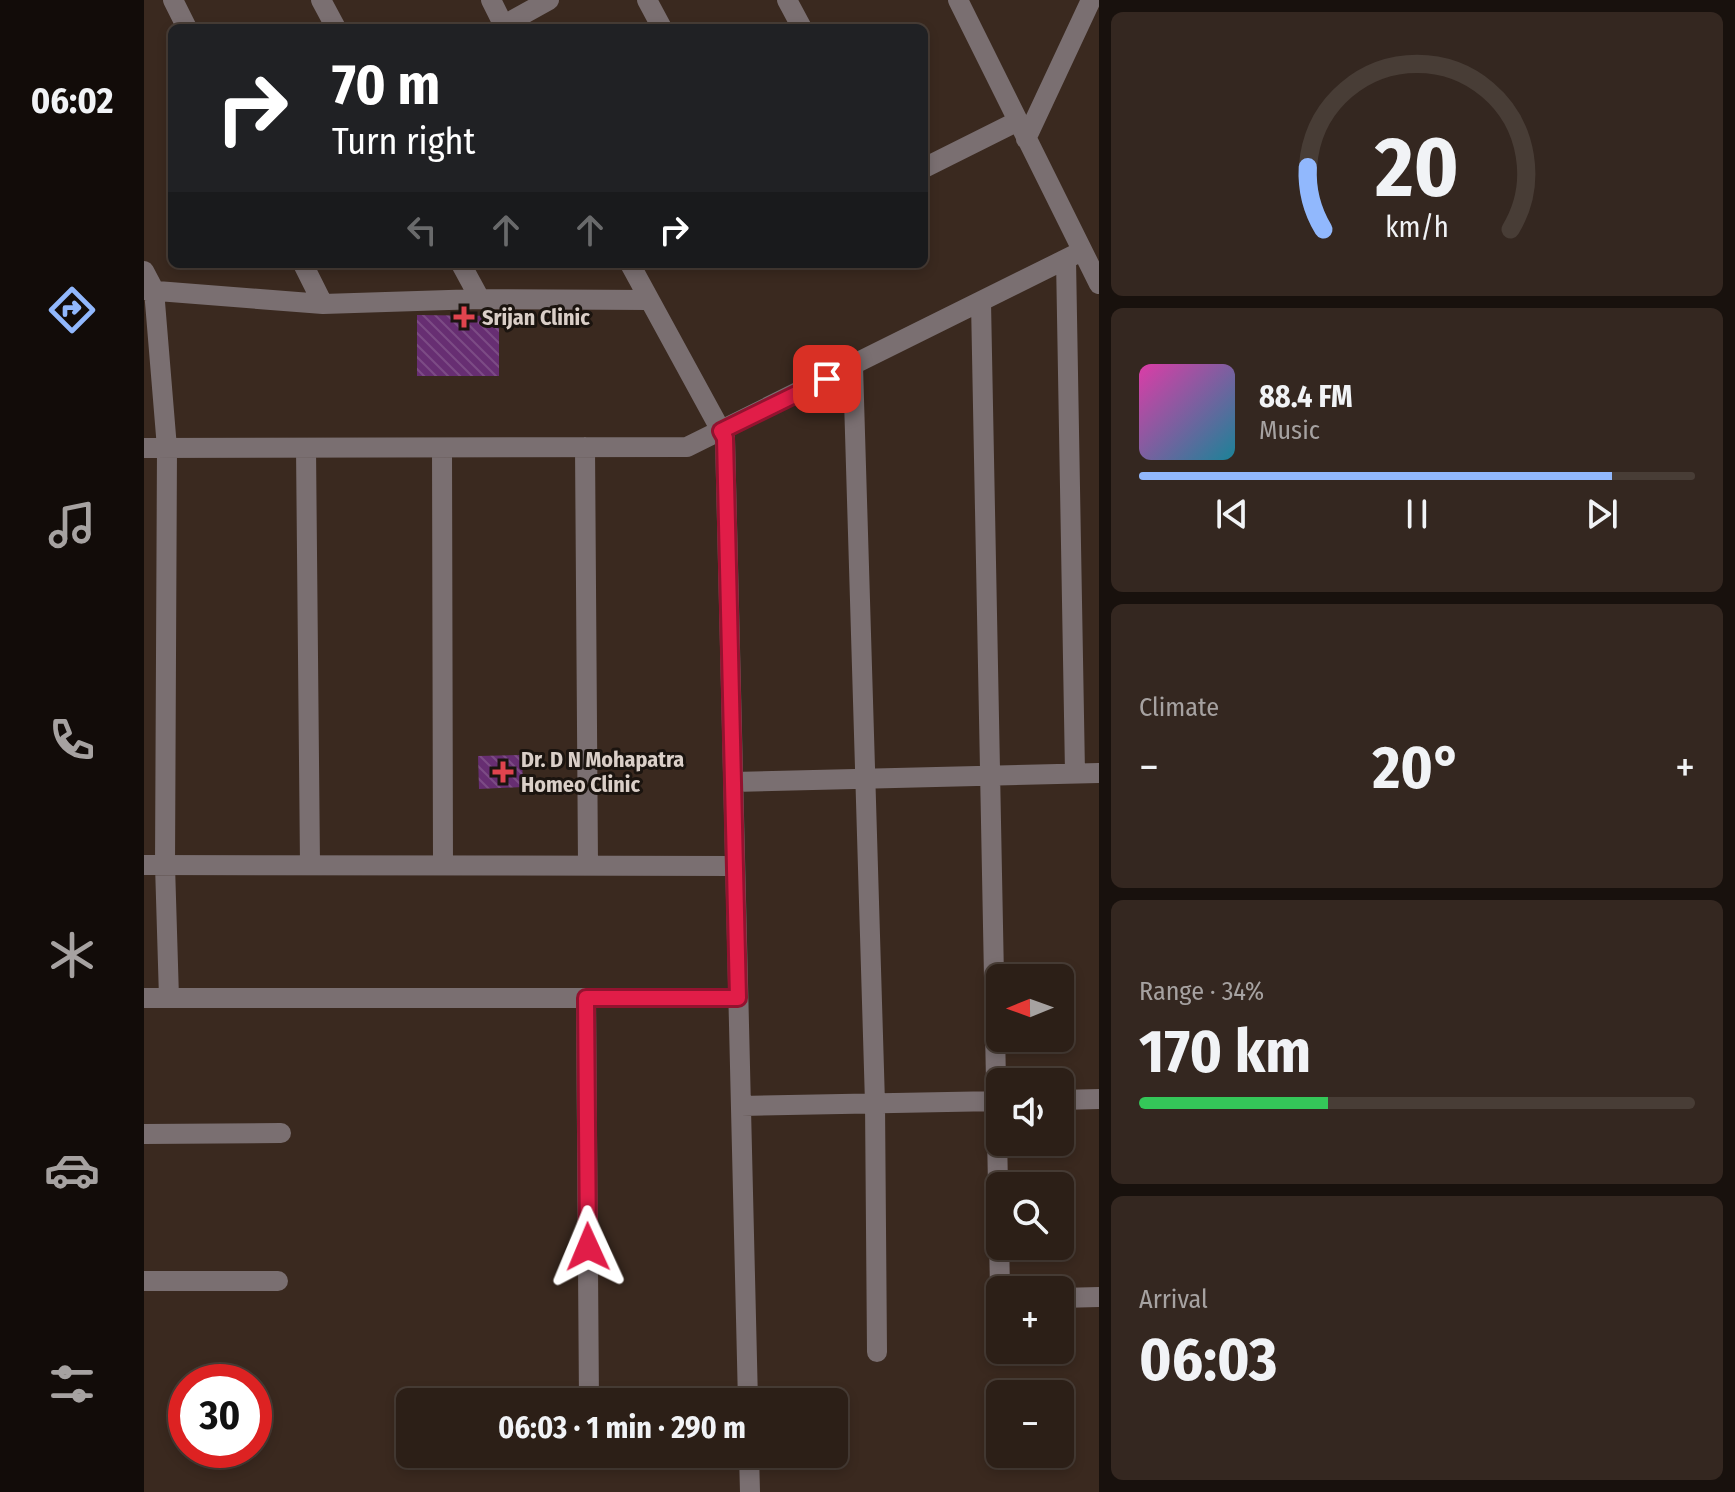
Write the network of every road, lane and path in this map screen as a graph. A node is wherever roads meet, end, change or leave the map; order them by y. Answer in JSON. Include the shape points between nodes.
{"nodes":[{"id":1,"x":173,"y":0,"type":"edge"},
{"id":2,"x":321,"y":0,"type":"edge"},
{"id":3,"x":491,"y":0,"type":"edge"},
{"id":4,"x":549,"y":0,"type":"edge"},
{"id":5,"x":647,"y":0,"type":"edge"},
{"id":6,"x":787,"y":0,"type":"edge"},
{"id":7,"x":958,"y":0,"type":"edge"},
{"id":8,"x":1091,"y":0,"type":"edge"},
{"id":9,"x":185,"y":24,"type":"edge"},
{"id":10,"x":334,"y":24,"type":"edge"},
{"id":11,"x":503,"y":24,"type":"edge"},
{"id":12,"x":507,"y":24,"type":"edge"},
{"id":13,"x":660,"y":24,"type":"edge"},
{"id":14,"x":800,"y":24,"type":"edge"},
{"id":15,"x":1022,"y":130,"type":"junction"},
{"id":16,"x":928,"y":166,"type":"edge"},
{"id":17,"x":1074,"y":255,"type":"junction"},
{"id":18,"x":305,"y":268,"type":"edge"},
{"id":19,"x":463,"y":268,"type":"edge"},
{"id":20,"x":632,"y":268,"type":"edge"},
{"id":21,"x":144,"y":271,"type":"edge"},
{"id":22,"x":1099,"y":284,"type":"edge"},
{"id":23,"x":149,"y":290,"type":"edge"},
{"id":24,"x":480,"y":299,"type":"junction"},
{"id":25,"x":649,"y":300,"type":"junction"},
{"id":26,"x":981,"y":302,"type":"junction"},
{"id":27,"x":323,"y":304,"type":"junction"},
{"id":28,"x":853,"y":366,"type":"junction"},
{"id":29,"x":721,"y":431,"type":"junction"},
{"id":30,"x":585,"y":447,"type":"junction"},
{"id":31,"x":144,"y":448,"type":"edge"},
{"id":32,"x":167,"y":448,"type":"junction"},
{"id":33,"x":306,"y":448,"type":"junction"},
{"id":34,"x":442,"y":448,"type":"junction"},
{"id":35,"x":1075,"y":773,"type":"junction"},
{"id":36,"x":1099,"y":773,"type":"edge"},
{"id":37,"x":989,"y":775,"type":"junction"},
{"id":38,"x":865,"y":778,"type":"junction"},
{"id":39,"x":733,"y":782,"type":"junction"},
{"id":40,"x":154,"y":865,"type":"edge"},
{"id":41,"x":310,"y":865,"type":"junction"},
{"id":42,"x":443,"y":865,"type":"junction"},
{"id":43,"x":588,"y":865,"type":"junction"},
{"id":44,"x":735,"y":866,"type":"junction"},
{"id":45,"x":144,"y":998,"type":"edge"},
{"id":46,"x":169,"y":998,"type":"junction"},
{"id":47,"x":586,"y":998,"type":"junction"},
{"id":48,"x":738,"y":998,"type":"junction"},
{"id":49,"x":997,"y":1068,"type":"edge"},
{"id":50,"x":1099,"y":1099,"type":"edge"},
{"id":51,"x":1074,"y":1100,"type":"edge"},
{"id":52,"x":986,"y":1101,"type":"edge"},
{"id":53,"x":875,"y":1103,"type":"junction"},
{"id":54,"x":741,"y":1106,"type":"junction"},
{"id":55,"x":281,"y":1133,"type":"dead end"},
{"id":56,"x":144,"y":1134,"type":"edge"},
{"id":57,"x":999,"y":1156,"type":"edge"},
{"id":58,"x":1000,"y":1276,"type":"edge"},
{"id":59,"x":144,"y":1281,"type":"edge"},
{"id":60,"x":278,"y":1281,"type":"dead end"},
{"id":61,"x":1099,"y":1297,"type":"edge"},
{"id":62,"x":1074,"y":1298,"type":"edge"},
{"id":63,"x":877,"y":1352,"type":"dead end"},
{"id":64,"x":589,"y":1388,"type":"edge"},
{"id":65,"x":748,"y":1388,"type":"edge"},
{"id":66,"x":749,"y":1468,"type":"edge"},
{"id":67,"x":750,"y":1492,"type":"edge"}],
"edges":[{"from":1,"to":9,"type":"street"},
{"from":2,"to":10,"type":"street"},
{"from":3,"to":11,"type":"street"},
{"from":4,"to":12,"type":"street"},
{"from":5,"to":13,"type":"street"},
{"from":6,"to":14,"type":"street"},
{"from":7,"to":15,"type":"street"},
{"from":8,"to":15,"type":"street"},
{"from":15,"to":16,"type":"street"},
{"from":15,"to":17,"type":"street"},
{"from":17,"to":22,"type":"street"},
{"from":17,"to":26,"type":"street"},
{"from":17,"to":35,"type":"street"},
{"from":18,"to":27,"type":"street"},
{"from":19,"to":24,"type":"street"},
{"from":20,"to":25,"type":"street"},
{"from":21,"to":23,"type":"street"},
{"from":23,"to":27,"type":"street"},
{"from":23,"to":32,"type":"street"},
{"from":24,"to":25,"type":"street"},
{"from":24,"to":27,"type":"street"},
{"from":25,"to":29,"type":"street"},
{"from":26,"to":28,"type":"street"},
{"from":26,"to":37,"type":"street"},
{"from":28,"to":29,"type":"street"},
{"from":28,"to":38,"type":"street"},
{"from":29,"to":30,"type":"street","via":[[687,447]]},
{"from":29,"to":39,"type":"street"},
{"from":30,"to":34,"type":"street"},
{"from":30,"to":43,"type":"street"},
{"from":31,"to":32,"type":"street"},
{"from":32,"to":33,"type":"street"},
{"from":32,"to":40,"type":"street"},
{"from":33,"to":34,"type":"street"},
{"from":33,"to":41,"type":"street"},
{"from":34,"to":42,"type":"street"},
{"from":35,"to":36,"type":"street"},
{"from":35,"to":37,"type":"street"},
{"from":37,"to":38,"type":"street"},
{"from":37,"to":49,"type":"street"},
{"from":38,"to":39,"type":"street"},
{"from":38,"to":53,"type":"street"},
{"from":39,"to":44,"type":"street"},
{"from":40,"to":41,"type":"street"},
{"from":40,"to":46,"type":"street"},
{"from":41,"to":42,"type":"street"},
{"from":42,"to":43,"type":"street"},
{"from":43,"to":44,"type":"street"},
{"from":44,"to":48,"type":"street"},
{"from":45,"to":46,"type":"street"},
{"from":46,"to":47,"type":"street"},
{"from":47,"to":48,"type":"street"},
{"from":47,"to":64,"type":"street"},
{"from":48,"to":54,"type":"street"},
{"from":50,"to":51,"type":"street"},
{"from":52,"to":53,"type":"street"},
{"from":53,"to":54,"type":"street"},
{"from":53,"to":63,"type":"street"},
{"from":54,"to":65,"type":"street"},
{"from":55,"to":56,"type":"street"},
{"from":57,"to":58,"type":"street"},
{"from":59,"to":60,"type":"street"},
{"from":61,"to":62,"type":"street"},
{"from":66,"to":67,"type":"street"}]}
